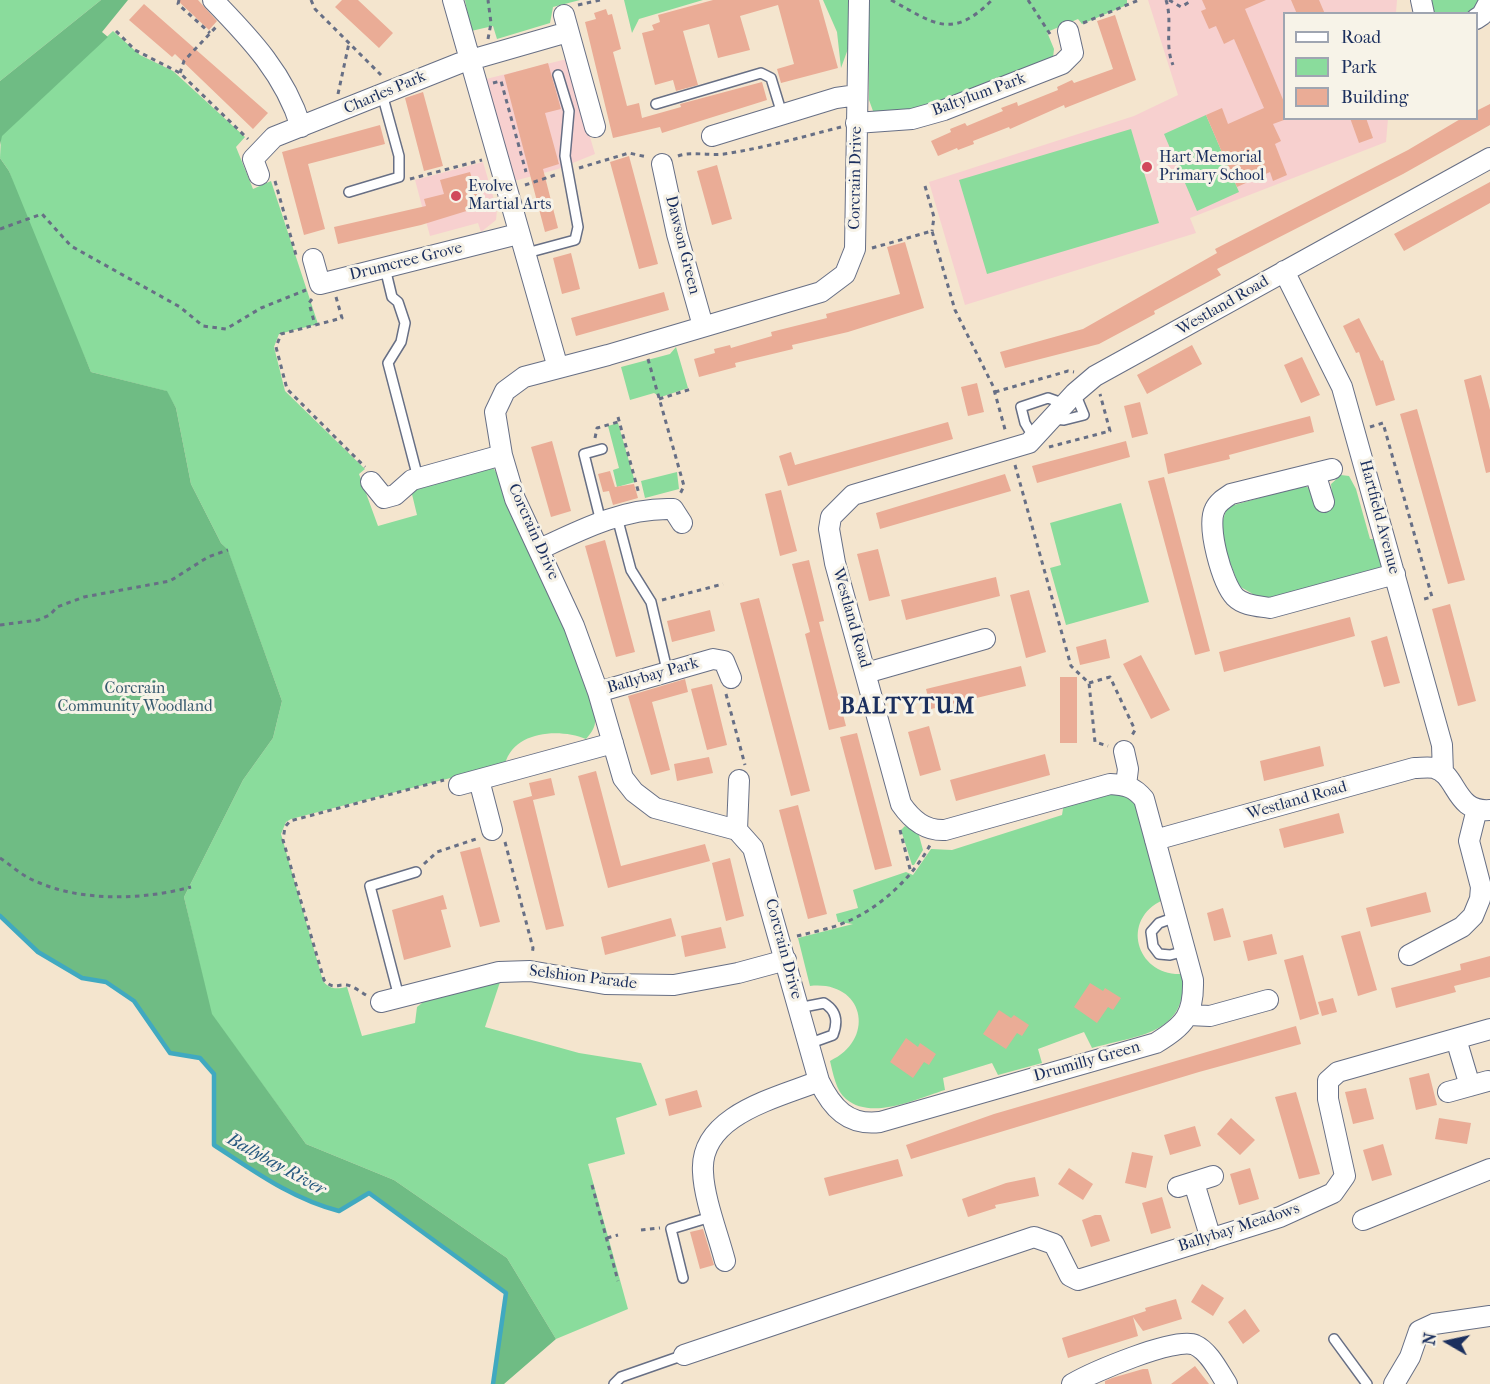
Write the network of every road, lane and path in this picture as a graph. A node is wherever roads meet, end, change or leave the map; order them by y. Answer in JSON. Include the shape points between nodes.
{"nodes":[{"id":1,"x":179,"y":0,"type":"edge"},
{"id":2,"x":311,"y":0,"type":"edge"},
{"id":3,"x":453,"y":0,"type":"edge"},
{"id":4,"x":488,"y":0,"type":"edge"},
{"id":5,"x":600,"y":0,"type":"edge"},
{"id":6,"x":859,"y":0,"type":"edge"},
{"id":7,"x":891,"y":0,"type":"edge"},
{"id":8,"x":992,"y":0,"type":"edge"},
{"id":9,"x":1028,"y":0,"type":"edge"},
{"id":10,"x":1139,"y":0,"type":"edge"},
{"id":11,"x":1167,"y":0,"type":"edge"},
{"id":12,"x":1490,"y":0,"type":"edge"},
{"id":13,"x":1191,"y":1,"type":"edge"},
{"id":14,"x":225,"y":4,"type":"edge"},
{"id":15,"x":1478,"y":18,"type":"edge"},
{"id":16,"x":566,"y":23,"type":"junction"},
{"id":17,"x":116,"y":31,"type":"dead end"},
{"id":18,"x":1068,"y":31,"type":"joint"},
{"id":19,"x":210,"y":33,"type":"junction"},
{"id":20,"x":349,"y":43,"type":"junction"},
{"id":21,"x":477,"y":57,"type":"junction"},
{"id":22,"x":1062,"y":64,"type":"junction"},
{"id":23,"x":1173,"y":65,"type":"dead end"},
{"id":24,"x":180,"y":73,"type":"junction"},
{"id":25,"x":558,"y":75,"type":"dead end"},
{"id":26,"x":477,"y":87,"type":"junction"},
{"id":27,"x":389,"y":91,"type":"junction"},
{"id":28,"x":857,"y":94,"type":"junction"},
{"id":29,"x":656,"y":104,"type":"dead end"},
{"id":30,"x":336,"y":114,"type":"junction"},
{"id":31,"x":782,"y":114,"type":"junction"},
{"id":32,"x":856,"y":123,"type":"junction"},
{"id":33,"x":301,"y":127,"type":"junction"},
{"id":34,"x":595,"y":127,"type":"dead end"},
{"id":35,"x":712,"y":136,"type":"dead end"},
{"id":36,"x":496,"y":156,"type":"junction"},
{"id":37,"x":1490,"y":158,"type":"edge"},
{"id":38,"x":662,"y":164,"type":"junction"},
{"id":39,"x":256,"y":167,"type":"junction"},
{"id":40,"x":569,"y":171,"type":"junction"},
{"id":41,"x":526,"y":172,"type":"dead end"},
{"id":42,"x":399,"y":177,"type":"junction"},
{"id":43,"x":925,"y":186,"type":"dead end"},
{"id":44,"x":506,"y":191,"type":"junction"},
{"id":45,"x":349,"y":192,"type":"dead end"},
{"id":46,"x":0,"y":229,"type":"edge"},
{"id":47,"x":932,"y":231,"type":"junction"},
{"id":48,"x":518,"y":234,"type":"junction"},
{"id":49,"x":855,"y":249,"type":"junction"},
{"id":50,"x":523,"y":254,"type":"junction"},
{"id":51,"x":313,"y":259,"type":"joint"},
{"id":52,"x":385,"y":268,"type":"junction"},
{"id":53,"x":1284,"y":271,"type":"junction"},
{"id":54,"x":326,"y":283,"type":"junction"},
{"id":55,"x":315,"y":325,"type":"junction"},
{"id":56,"x":703,"y":326,"type":"junction"},
{"id":57,"x":644,"y":344,"type":"junction"},
{"id":58,"x":558,"y":368,"type":"junction"},
{"id":59,"x":1095,"y":376,"type":"junction"},
{"id":60,"x":691,"y":389,"type":"dead end"},
{"id":61,"x":995,"y":392,"type":"junction"},
{"id":62,"x":659,"y":399,"type":"junction"},
{"id":63,"x":1064,"y":405,"type":"junction"},
{"id":64,"x":1355,"y":431,"type":"junction"},
{"id":65,"x":1034,"y":438,"type":"junction"},
{"id":66,"x":1010,"y":448,"type":"junction"},
{"id":67,"x":598,"y":451,"type":"joint"},
{"id":68,"x":502,"y":455,"type":"junction"},
{"id":69,"x":418,"y":478,"type":"junction"},
{"id":70,"x":371,"y":482,"type":"joint"},
{"id":71,"x":636,"y":485,"type":"dead end"},
{"id":72,"x":1324,"y":502,"type":"dead end"},
{"id":73,"x":678,"y":516,"type":"joint"},
{"id":74,"x":609,"y":520,"type":"junction"},
{"id":75,"x":540,"y":549,"type":"junction"},
{"id":76,"x":228,"y":550,"type":"dead end"},
{"id":77,"x":1395,"y":574,"type":"junction"},
{"id":78,"x":723,"y":584,"type":"dead end"},
{"id":79,"x":651,"y":602,"type":"junction"},
{"id":80,"x":1403,"y":605,"type":"junction"},
{"id":81,"x":0,"y":624,"type":"edge"},
{"id":82,"x":985,"y":639,"type":"dead end"},
{"id":83,"x":667,"y":670,"type":"junction"},
{"id":84,"x":866,"y":673,"type":"junction"},
{"id":85,"x":731,"y":678,"type":"joint"},
{"id":86,"x":1089,"y":682,"type":"junction"},
{"id":87,"x":598,"y":692,"type":"junction"},
{"id":88,"x":613,"y":743,"type":"junction"},
{"id":89,"x":1124,"y":752,"type":"junction"},
{"id":90,"x":1443,"y":773,"type":"junction"},
{"id":91,"x":479,"y":780,"type":"junction"},
{"id":92,"x":739,"y":780,"type":"joint"},
{"id":93,"x":459,"y":785,"type":"joint"},
{"id":94,"x":1126,"y":785,"type":"junction"},
{"id":95,"x":901,"y":804,"type":"junction"},
{"id":96,"x":1483,"y":810,"type":"edge"},
{"id":97,"x":492,"y":830,"type":"junction"},
{"id":98,"x":737,"y":830,"type":"junction"},
{"id":99,"x":938,"y":831,"type":"junction"},
{"id":100,"x":1155,"y":840,"type":"junction"},
{"id":101,"x":0,"y":858,"type":"edge"},
{"id":102,"x":416,"y":872,"type":"joint"},
{"id":103,"x":912,"y":873,"type":"junction"},
{"id":104,"x":191,"y":887,"type":"dead end"},
{"id":105,"x":1176,"y":917,"type":"junction"},
{"id":106,"x":780,"y":939,"type":"junction"},
{"id":107,"x":1186,"y":951,"type":"junction"},
{"id":108,"x":1409,"y":956,"type":"dead end"},
{"id":109,"x":786,"y":960,"type":"junction"},
{"id":110,"x":530,"y":971,"type":"junction"},
{"id":111,"x":390,"y":999,"type":"junction"},
{"id":112,"x":1268,"y":1000,"type":"dead end"},
{"id":113,"x":798,"y":1008,"type":"junction"},
{"id":114,"x":1189,"y":1015,"type":"junction"},
{"id":115,"x":1490,"y":1029,"type":"edge"},
{"id":116,"x":1456,"y":1039,"type":"junction"},
{"id":117,"x":808,"y":1044,"type":"junction"},
{"id":118,"x":819,"y":1081,"type":"junction"},
{"id":119,"x":1448,"y":1092,"type":"dead end"},
{"id":120,"x":1490,"y":1169,"type":"edge"},
{"id":121,"x":1213,"y":1176,"type":"dead end"},
{"id":122,"x":592,"y":1185,"type":"dead end"},
{"id":123,"x":714,"y":1216,"type":"junction"},
{"id":124,"x":1362,"y":1220,"type":"dead end"},
{"id":125,"x":670,"y":1229,"type":"junction"},
{"id":126,"x":641,"y":1230,"type":"dead end"},
{"id":127,"x":618,"y":1235,"type":"dead end"},
{"id":128,"x":607,"y":1238,"type":"junction"},
{"id":129,"x":1211,"y":1239,"type":"junction"},
{"id":130,"x":725,"y":1261,"type":"dead end"},
{"id":131,"x":683,"y":1278,"type":"dead end"},
{"id":132,"x":618,"y":1281,"type":"dead end"},
{"id":133,"x":1490,"y":1316,"type":"edge"},
{"id":134,"x":1334,"y":1339,"type":"dead end"},
{"id":135,"x":684,"y":1355,"type":"joint"},
{"id":136,"x":614,"y":1384,"type":"edge"},
{"id":137,"x":1072,"y":1384,"type":"edge"},
{"id":138,"x":1227,"y":1384,"type":"edge"},
{"id":139,"x":1367,"y":1384,"type":"edge"},
{"id":140,"x":1394,"y":1384,"type":"edge"}],
"edges":[{"from":1,"to":19,"type":"path","via":[[178,4]]},
{"from":2,"to":20,"type":"path"},
{"from":3,"to":21,"type":"street"},
{"from":4,"to":21,"type":"path","via":[[491,23]]},
{"from":5,"to":16,"type":"path","via":[[574,6]]},
{"from":6,"to":28,"type":"street","name":"Corcrain Drive"},
{"from":7,"to":8,"type":"path","via":[[937,25],[951,27],[972,18]]},
{"from":9,"to":22,"type":"path","via":[[1046,27]]},
{"from":10,"to":18,"type":"path"},
{"from":11,"to":13,"type":"path","via":[[1181,7]]},
{"from":11,"to":23,"type":"path","via":[[1167,52]]},
{"from":12,"to":15,"type":"street"},
{"from":14,"to":19,"type":"path"},
{"from":14,"to":33,"type":"street","via":[[275,68]]},
{"from":16,"to":21,"type":"street","name":"Charles Park"},
{"from":16,"to":34,"type":"street"},
{"from":17,"to":24,"type":"path","via":[[144,56]]},
{"from":18,"to":22,"type":"street","via":[[1073,53]]},
{"from":19,"to":24,"type":"path","via":[[184,61]]},
{"from":20,"to":27,"type":"path"},
{"from":20,"to":30,"type":"path"},
{"from":21,"to":26,"type":"street"},
{"from":21,"to":27,"type":"street","name":"Charles Park"},
{"from":22,"to":32,"type":"street","name":"Baltylum Park","via":[[944,110],[912,119]]},
{"from":24,"to":39,"type":"path","via":[[248,138]]},
{"from":25,"to":40,"type":"lane","via":[[568,111],[565,156]]},
{"from":26,"to":36,"type":"street"},
{"from":26,"to":41,"type":"path","via":[[501,81]]},
{"from":27,"to":30,"type":"street","name":"Charles Park"},
{"from":27,"to":42,"type":"lane"},
{"from":28,"to":31,"type":"street"},
{"from":28,"to":32,"type":"street","name":"Corcrain Drive"},
{"from":29,"to":31,"type":"lane","via":[[761,73],[771,78]]},
{"from":30,"to":33,"type":"street","name":"Charles Park"},
{"from":31,"to":35,"type":"street"},
{"from":32,"to":38,"type":"path","via":[[757,149],[712,156],[684,154]]},
{"from":32,"to":49,"type":"street","name":"Corcrain Drive"},
{"from":33,"to":39,"type":"street","name":"Charles Park","via":[[274,137]]},
{"from":36,"to":42,"type":"path","via":[[410,179]]},
{"from":36,"to":44,"type":"street"},
{"from":37,"to":53,"type":"street","name":"Westland Road"},
{"from":38,"to":40,"type":"path","via":[[639,153],[629,153]]},
{"from":38,"to":56,"type":"street","name":"Dawson Green"},
{"from":39,"to":51,"type":"path","via":[[275,182],[297,257]]},
{"from":40,"to":44,"type":"path"},
{"from":40,"to":50,"type":"lane","via":[[578,226],[575,240]]},
{"from":42,"to":45,"type":"lane"},
{"from":43,"to":47,"type":"path","via":[[934,217]]},
{"from":44,"to":48,"type":"street"},
{"from":46,"to":54,"type":"path","via":[[42,214],[71,246],[180,307],[203,326],[226,329],[261,308]]},
{"from":47,"to":49,"type":"path"},
{"from":47,"to":61,"type":"path","via":[[955,310]]},
{"from":48,"to":50,"type":"street"},
{"from":48,"to":52,"type":"street","name":"Drumcree Grove"},
{"from":49,"to":56,"type":"street","name":"Corcrain Drive","via":[[845,274],[821,292]]},
{"from":50,"to":58,"type":"street"},
{"from":51,"to":54,"type":"street"},
{"from":52,"to":54,"type":"street","name":"Drumcree Grove"},
{"from":52,"to":69,"type":"lane","via":[[392,297],[398,302],[405,323],[401,342],[388,363]]},
{"from":53,"to":59,"type":"street","name":"Westland Road"},
{"from":53,"to":64,"type":"street","name":"Hartfield Avenue","via":[[1335,369]]},
{"from":54,"to":55,"type":"path","via":[[309,303]]},
{"from":54,"to":55,"type":"path","via":[[342,318]]},
{"from":55,"to":70,"type":"path","via":[[281,334],[276,347],[287,389],[368,471]]},
{"from":56,"to":57,"type":"street","name":"Corcrain Drive"},
{"from":57,"to":58,"type":"street","name":"Corcrain Drive"},
{"from":57,"to":62,"type":"path"},
{"from":58,"to":68,"type":"street","name":"Corcrain Drive","via":[[524,377],[505,391],[495,412]]},
{"from":59,"to":61,"type":"path","via":[[1068,371]]},
{"from":59,"to":63,"type":"street","name":"Westland Road"},
{"from":60,"to":62,"type":"path"},
{"from":61,"to":66,"type":"path"},
{"from":62,"to":73,"type":"path","via":[[684,486]]},
{"from":63,"to":65,"type":"street","name":"Westland Road"},
{"from":63,"to":65,"type":"lane","via":[[1048,398],[1021,407]]},
{"from":64,"to":77,"type":"street","name":"Hartfield Avenue"},
{"from":64,"to":80,"type":"path","via":[[1383,423],[1432,597]]},
{"from":65,"to":66,"type":"street","name":"Westland Road"},
{"from":66,"to":84,"type":"street","name":"Westland Road","via":[[853,495],[831,517],[829,529],[835,563]]},
{"from":66,"to":86,"type":"path","via":[[1071,666]]},
{"from":67,"to":71,"type":"path","via":[[597,428],[619,420]]},
{"from":67,"to":74,"type":"lane","via":[[584,454]]},
{"from":68,"to":69,"type":"street"},
{"from":68,"to":75,"type":"street","name":"Corcrain Drive","via":[[516,499]]},
{"from":69,"to":70,"type":"street","via":[[384,498]]},
{"from":72,"to":77,"type":"street","via":[[1323,471],[1231,494],[1219,503],[1211,528],[1225,579],[1235,598],[1270,608]]},
{"from":73,"to":74,"type":"street","via":[[649,508]]},
{"from":74,"to":75,"type":"street"},
{"from":74,"to":79,"type":"lane","via":[[631,570]]},
{"from":75,"to":87,"type":"street","name":"Corcrain Drive"},
{"from":76,"to":81,"type":"path","via":[[208,557],[170,581],[84,597],[57,607],[38,620]]},
{"from":77,"to":80,"type":"street","name":"Hartfield Avenue"},
{"from":78,"to":79,"type":"path"},
{"from":79,"to":83,"type":"lane"},
{"from":80,"to":90,"type":"street","name":"Hartfield Avenue","via":[[1442,746]]},
{"from":82,"to":84,"type":"street"},
{"from":83,"to":85,"type":"street","name":"Ballybay Park","via":[[713,659],[724,661]]},
{"from":83,"to":87,"type":"street","name":"Ballybay Park"},
{"from":84,"to":95,"type":"street","name":"Westland Road"},
{"from":85,"to":92,"type":"path","via":[[726,697],[746,769]]},
{"from":86,"to":89,"type":"path","via":[[1095,742]]},
{"from":86,"to":89,"type":"path","via":[[1110,677],[1124,704],[1135,730]]},
{"from":87,"to":88,"type":"street","name":"Corcrain Drive"},
{"from":88,"to":91,"type":"street"},
{"from":88,"to":98,"type":"street","name":"Corcrain Drive","via":[[623,778],[655,808]]},
{"from":89,"to":94,"type":"street"},
{"from":90,"to":96,"type":"street","via":[[1458,796]]},
{"from":90,"to":100,"type":"street","name":"Westland Road","via":[[1435,768],[1414,768]]},
{"from":91,"to":93,"type":"street"},
{"from":91,"to":97,"type":"street"},
{"from":92,"to":98,"type":"street"},
{"from":93,"to":111,"type":"path","via":[[447,779],[290,821],[285,827],[283,840],[324,980],[336,987],[347,985]]},
{"from":94,"to":99,"type":"street","via":[[1110,784]]},
{"from":94,"to":100,"type":"street","via":[[1144,799]]},
{"from":95,"to":99,"type":"street","via":[[911,819]]},
{"from":95,"to":103,"type":"path","via":[[900,831]]},
{"from":96,"to":108,"type":"street","via":[[1469,841],[1481,887],[1473,916],[1462,927]]},
{"from":97,"to":102,"type":"path","via":[[472,843],[437,852]]},
{"from":97,"to":110,"type":"path","via":[[504,839],[533,948]]},
{"from":98,"to":106,"type":"street","name":"Corcrain Drive","via":[[758,858]]},
{"from":99,"to":103,"type":"path"},
{"from":100,"to":105,"type":"street"},
{"from":101,"to":104,"type":"path","via":[[32,880],[56,889],[142,896]]},
{"from":102,"to":111,"type":"lane","via":[[370,886]]},
{"from":103,"to":106,"type":"path","via":[[846,924]]},
{"from":105,"to":107,"type":"street"},
{"from":105,"to":107,"type":"lane","via":[[1159,923],[1151,932],[1153,946],[1159,954]]},
{"from":106,"to":109,"type":"street","name":"Corcrain Drive"},
{"from":107,"to":114,"type":"street","via":[[1194,998]]},
{"from":109,"to":110,"type":"street","name":"Selshion Parade","via":[[674,985],[605,984]]},
{"from":109,"to":113,"type":"street","name":"Corcrain Drive"},
{"from":110,"to":111,"type":"street","name":"Selshion Parade","via":[[499,972]]},
{"from":112,"to":114,"type":"street","via":[[1210,1016]]},
{"from":113,"to":117,"type":"street","name":"Corcrain Drive"},
{"from":113,"to":117,"type":"lane","via":[[824,1003],[836,1016],[833,1035]]},
{"from":114,"to":118,"type":"street","name":"Drumilly Green","via":[[1177,1030],[1156,1043],[880,1122],[851,1120],[837,1111]]},
{"from":115,"to":116,"type":"street","name":"Ballybay Meadows"},
{"from":116,"to":119,"type":"street","via":[[1479,1084]]},
{"from":116,"to":129,"type":"street","name":"Ballybay Meadows","via":[[1338,1072],[1328,1081],[1328,1099],[1343,1159],[1345,1176],[1341,1186],[1318,1202]]},
{"from":117,"to":118,"type":"street","name":"Corcrain Drive"},
{"from":118,"to":123,"type":"street","via":[[729,1118],[712,1135],[704,1153],[703,1173]]},
{"from":120,"to":124,"type":"street"},
{"from":121,"to":129,"type":"street","via":[[1186,1185]]},
{"from":122,"to":128,"type":"path"},
{"from":123,"to":125,"type":"lane"},
{"from":123,"to":130,"type":"street"},
{"from":125,"to":126,"type":"path"},
{"from":125,"to":131,"type":"lane"},
{"from":127,"to":128,"type":"path"},
{"from":128,"to":132,"type":"path"},
{"from":129,"to":135,"type":"street","name":"Ballybay Meadows","via":[[1078,1280],[1070,1276],[1053,1244],[1034,1237]]},
{"from":133,"to":140,"type":"street","via":[[1434,1324],[1419,1331]]},
{"from":134,"to":139,"type":"lane"},
{"from":135,"to":136,"type":"lane","via":[[621,1377]]},
{"from":137,"to":138,"type":"street","via":[[1148,1352],[1186,1342],[1204,1351]]}]}
